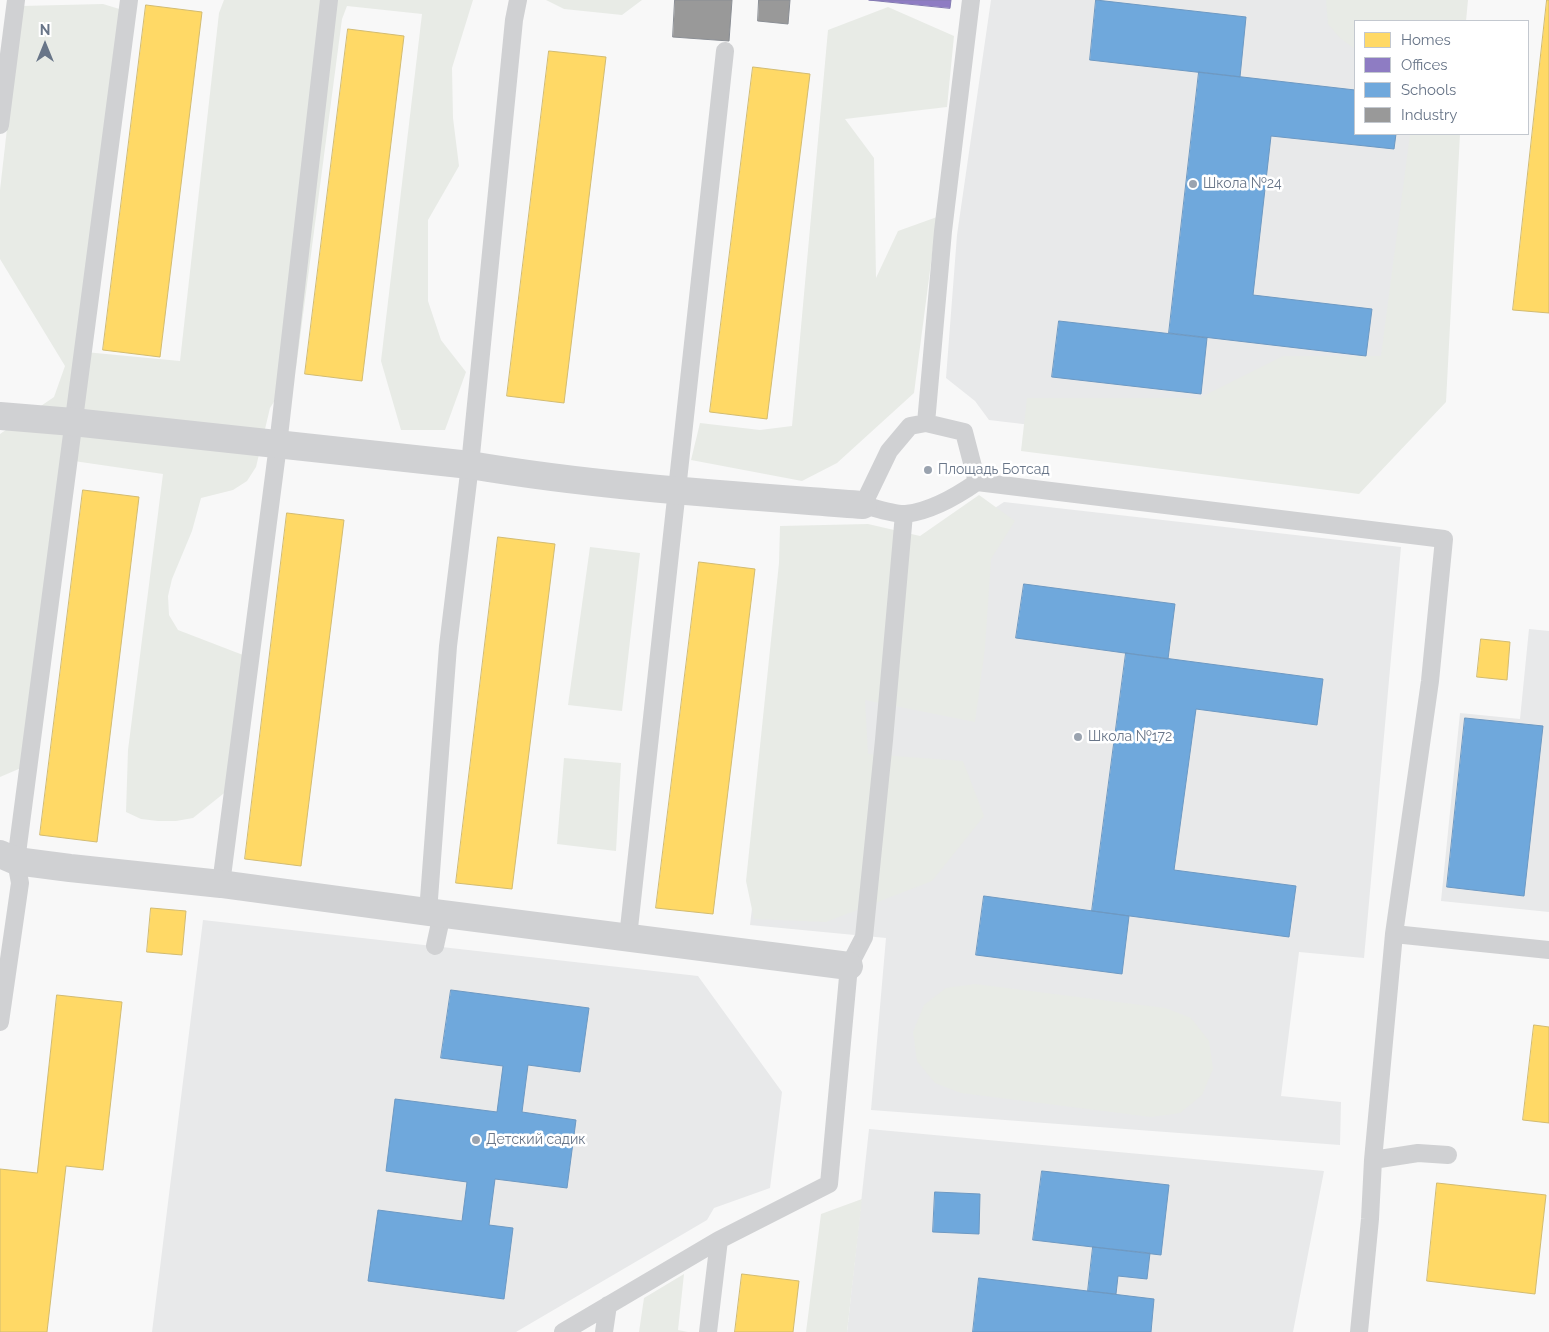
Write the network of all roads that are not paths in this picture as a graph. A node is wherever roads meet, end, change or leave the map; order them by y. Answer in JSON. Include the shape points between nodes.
{"nodes":[{"id":1,"x":16,"y":0,"type":"edge"},
{"id":2,"x":129,"y":0,"type":"edge"},
{"id":3,"x":329,"y":0,"type":"edge"},
{"id":4,"x":518,"y":0,"type":"edge"},
{"id":5,"x":971,"y":0,"type":"edge"},
{"id":6,"x":725,"y":51,"type":"dead end"},
{"id":7,"x":0,"y":124,"type":"edge"},
{"id":8,"x":0,"y":416,"type":"edge"},
{"id":9,"x":73,"y":422,"type":"junction"},
{"id":10,"x":926,"y":424,"type":"junction"},
{"id":11,"x":278,"y":445,"type":"junction"},
{"id":12,"x":470,"y":465,"type":"junction"},
{"id":13,"x":977,"y":482,"type":"junction"},
{"id":14,"x":676,"y":491,"type":"junction"},
{"id":15,"x":863,"y":505,"type":"junction"},
{"id":16,"x":904,"y":514,"type":"junction"},
{"id":17,"x":8,"y":857,"type":"edge"},
{"id":18,"x":221,"y":884,"type":"junction"},
{"id":19,"x":435,"y":913,"type":"junction"},
{"id":20,"x":1394,"y":934,"type":"junction"},
{"id":21,"x":628,"y":937,"type":"junction"},
{"id":22,"x":435,"y":946,"type":"dead end"},
{"id":23,"x":1549,"y":950,"type":"edge"},
{"id":24,"x":849,"y":966,"type":"junction"},
{"id":25,"x":0,"y":1022,"type":"edge"},
{"id":26,"x":1448,"y":1155,"type":"dead end"},
{"id":27,"x":1373,"y":1160,"type":"junction"},
{"id":28,"x":719,"y":1240,"type":"junction"},
{"id":29,"x":608,"y":1306,"type":"junction"},
{"id":30,"x":562,"y":1332,"type":"edge"},
{"id":31,"x":604,"y":1332,"type":"edge"},
{"id":32,"x":708,"y":1332,"type":"edge"},
{"id":33,"x":1360,"y":1332,"type":"edge"}],
"edges":[{"from":1,"to":7,"type":"lane"},
{"from":2,"to":9,"type":"lane"},
{"from":3,"to":11,"type":"lane"},
{"from":4,"to":12,"type":"lane"},
{"from":5,"to":10,"type":"lane","via":[[943,231]]},
{"from":6,"to":14,"type":"lane"},
{"from":8,"to":9,"type":"street"},
{"from":9,"to":11,"type":"street"},
{"from":9,"to":17,"type":"lane"},
{"from":10,"to":13,"type":"lane","via":[[964,432]]},
{"from":10,"to":15,"type":"lane","via":[[910,426],[889,451]]},
{"from":11,"to":12,"type":"street"},
{"from":11,"to":18,"type":"lane"},
{"from":12,"to":14,"type":"street"},
{"from":12,"to":19,"type":"lane","via":[[448,646]]},
{"from":13,"to":16,"type":"lane","via":[[958,495]]},
{"from":13,"to":20,"type":"lane","via":[[1444,539],[1430,682]]},
{"from":14,"to":15,"type":"street"},
{"from":14,"to":21,"type":"lane"},
{"from":15,"to":16,"type":"lane"},
{"from":16,"to":24,"type":"lane","via":[[864,937]]},
{"from":17,"to":18,"type":"street"},
{"from":17,"to":25,"type":"lane","via":[[20,883]]},
{"from":18,"to":19,"type":"street"},
{"from":19,"to":21,"type":"street"},
{"from":19,"to":22,"type":"lane"},
{"from":20,"to":23,"type":"lane"},
{"from":20,"to":27,"type":"lane"},
{"from":21,"to":24,"type":"street"},
{"from":24,"to":28,"type":"lane","via":[[829,1184]]},
{"from":26,"to":27,"type":"lane","via":[[1418,1153]]},
{"from":27,"to":33,"type":"lane"},
{"from":28,"to":29,"type":"lane"},
{"from":28,"to":32,"type":"lane"},
{"from":29,"to":30,"type":"lane"},
{"from":29,"to":31,"type":"lane"}]}
